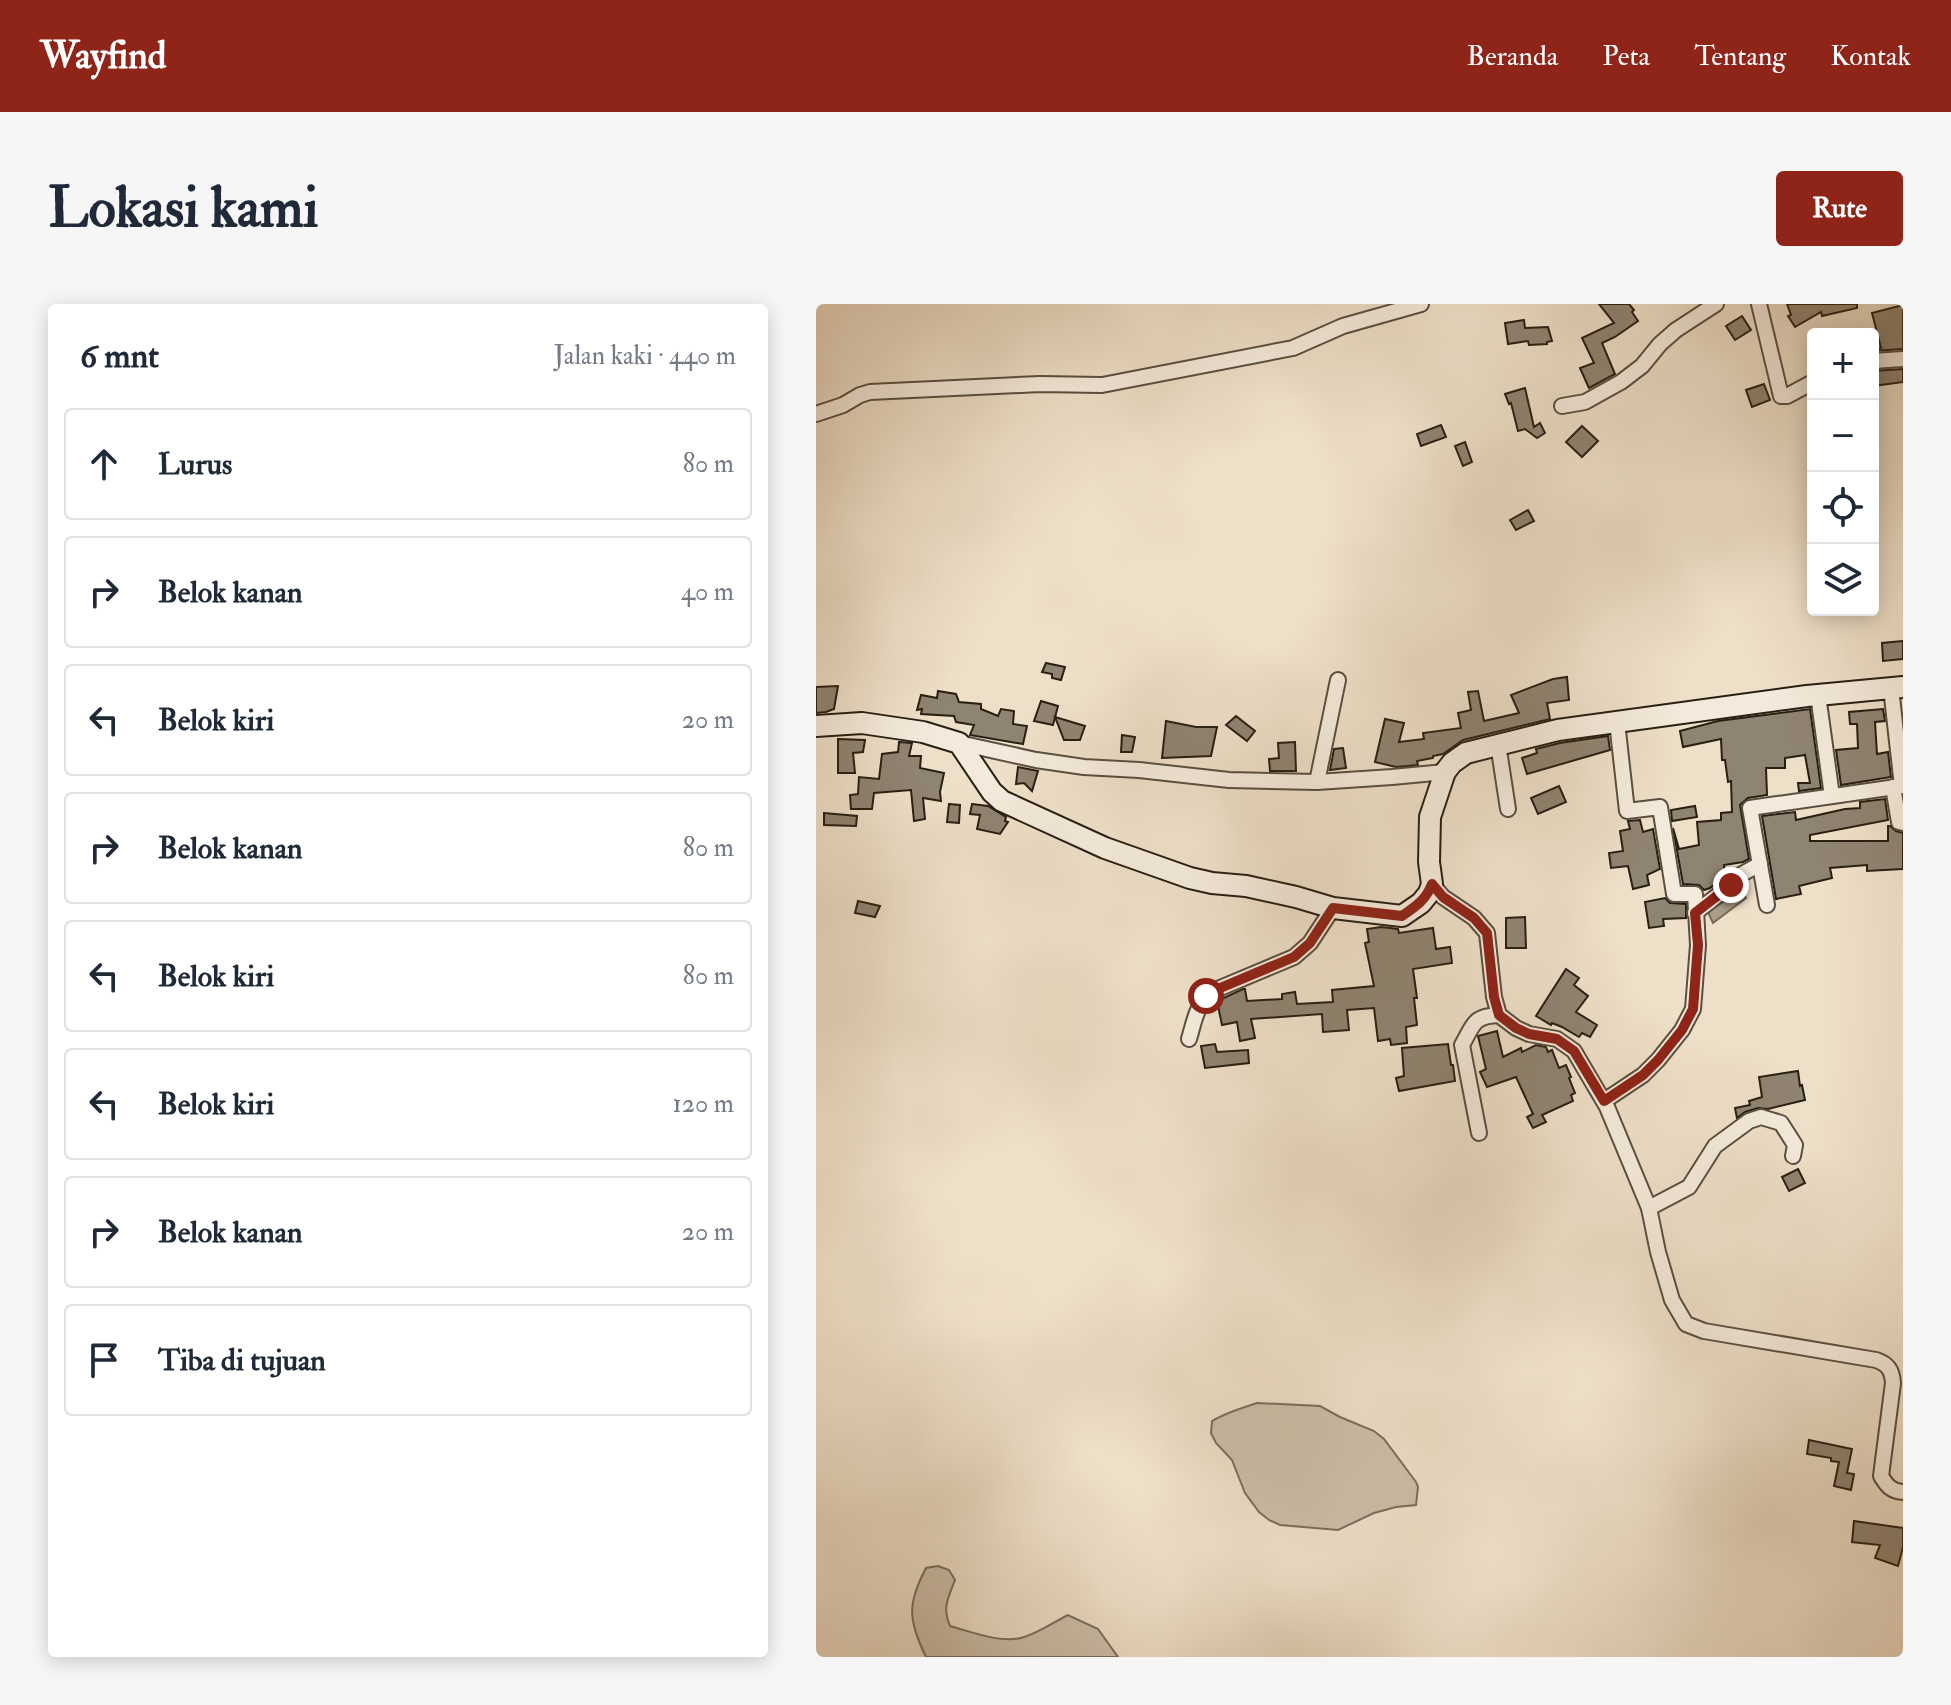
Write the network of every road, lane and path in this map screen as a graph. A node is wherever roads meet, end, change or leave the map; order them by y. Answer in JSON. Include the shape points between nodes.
{"nodes":[{"id":1,"x":1421,"y":304,"type":"edge"},
{"id":2,"x":1716,"y":304,"type":"edge"},
{"id":3,"x":1759,"y":304,"type":"edge"},
{"id":4,"x":1903,"y":359,"type":"edge"},
{"id":5,"x":1879,"y":361,"type":"edge"},
{"id":6,"x":1807,"y":385,"type":"edge"},
{"id":7,"x":1562,"y":406,"type":"dead end"},
{"id":8,"x":816,"y":414,"type":"edge"},
{"id":9,"x":1338,"y":680,"type":"dead end"},
{"id":10,"x":1897,"y":687,"type":"edge"},
{"id":11,"x":1818,"y":695,"type":"junction"},
{"id":12,"x":1617,"y":722,"type":"junction"},
{"id":13,"x":816,"y":726,"type":"edge"},
{"id":14,"x":959,"y":743,"type":"junction"},
{"id":15,"x":1498,"y":744,"type":"junction"},
{"id":16,"x":1445,"y":772,"type":"junction"},
{"id":17,"x":1317,"y":782,"type":"junction"},
{"id":18,"x":1899,"y":786,"type":"edge"},
{"id":19,"x":1832,"y":796,"type":"junction"},
{"id":20,"x":1508,"y":809,"type":"dead end"},
{"id":21,"x":1903,"y":823,"type":"edge"},
{"id":22,"x":1760,"y":864,"type":"junction"},
{"id":23,"x":1432,"y":884,"type":"junction"},
{"id":24,"x":1767,"y":905,"type":"dead end"},
{"id":25,"x":1333,"y":908,"type":"junction"},
{"id":26,"x":1695,"y":913,"type":"junction"},
{"id":27,"x":1499,"y":1015,"type":"junction"},
{"id":28,"x":1189,"y":1039,"type":"dead end"},
{"id":29,"x":1604,"y":1101,"type":"junction"},
{"id":30,"x":1479,"y":1133,"type":"dead end"},
{"id":31,"x":1793,"y":1156,"type":"dead end"},
{"id":32,"x":1649,"y":1208,"type":"junction"},
{"id":33,"x":1903,"y":1492,"type":"edge"}],
"edges":[{"from":1,"to":8,"type":"street","via":[[1343,326],[1293,348],[1102,385],[870,392]]},
{"from":2,"to":7,"type":"street","via":[[1676,330],[1621,382],[1585,402]]},
{"from":3,"to":6,"type":"street","via":[[1781,396]]},
{"from":4,"to":5,"type":"street"},
{"from":9,"to":17,"type":"street"},
{"from":10,"to":11,"type":"street"},
{"from":10,"to":18,"type":"street"},
{"from":11,"to":12,"type":"street"},
{"from":11,"to":19,"type":"street"},
{"from":12,"to":15,"type":"street"},
{"from":12,"to":26,"type":"street","via":[[1627,811],[1660,807],[1674,894],[1695,894]]},
{"from":13,"to":14,"type":"street","via":[[862,723]]},
{"from":14,"to":17,"type":"street","via":[[1084,767]]},
{"from":14,"to":25,"type":"street","via":[[1002,801],[1105,848],[1190,878]]},
{"from":15,"to":16,"type":"street","via":[[1466,753]]},
{"from":15,"to":20,"type":"street"},
{"from":16,"to":17,"type":"street"},
{"from":16,"to":23,"type":"street","via":[[1430,817]]},
{"from":18,"to":19,"type":"street"},
{"from":18,"to":21,"type":"street"},
{"from":19,"to":22,"type":"street","via":[[1750,808]]},
{"from":22,"to":24,"type":"street"},
{"from":22,"to":26,"type":"street"},
{"from":23,"to":25,"type":"street","via":[[1421,903],[1402,916]]},
{"from":23,"to":27,"type":"street","via":[[1487,933]]},
{"from":25,"to":28,"type":"street","via":[[1294,957],[1206,996]]},
{"from":26,"to":29,"type":"street","via":[[1693,1009],[1658,1060]]},
{"from":27,"to":29,"type":"street","via":[[1516,1028],[1557,1039],[1574,1051]]},
{"from":27,"to":30,"type":"street","via":[[1477,1020],[1462,1045]]},
{"from":29,"to":32,"type":"street"},
{"from":31,"to":32,"type":"street","via":[[1795,1145],[1784,1126],[1753,1119],[1715,1146],[1689,1187]]},
{"from":32,"to":33,"type":"street","via":[[1672,1300],[1686,1324],[1886,1363],[1893,1383],[1881,1476],[1887,1486]]}]}
